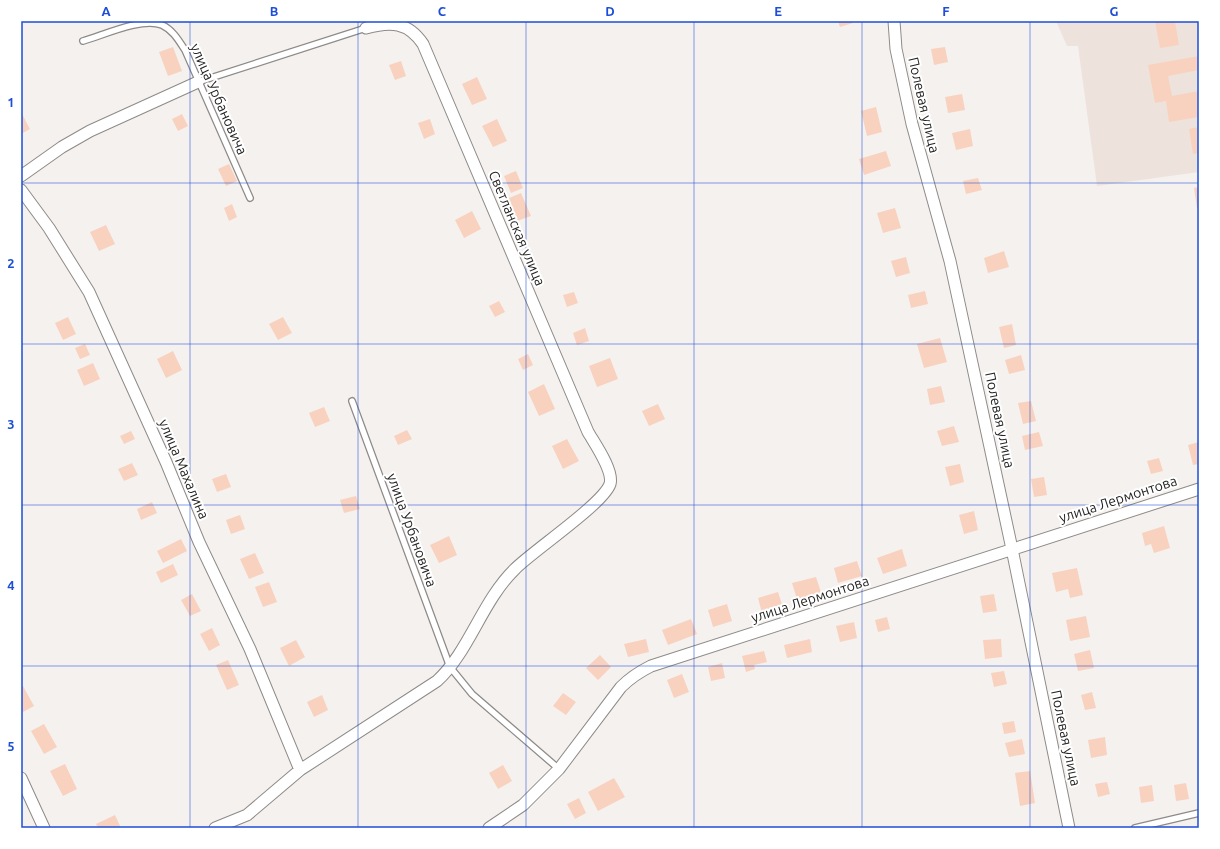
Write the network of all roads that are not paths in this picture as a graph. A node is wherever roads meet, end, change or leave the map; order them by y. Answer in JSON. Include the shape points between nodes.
{"nodes":[{"id":1,"x":894,"y":21,"type":"edge"},
{"id":2,"x":366,"y":28,"type":"joint"},
{"id":3,"x":83,"y":41,"type":"dead end"},
{"id":4,"x":198,"y":82,"type":"junction"},
{"id":5,"x":21,"y":176,"type":"edge"},
{"id":6,"x":21,"y":190,"type":"edge"},
{"id":7,"x":250,"y":198,"type":"dead end"},
{"id":8,"x":352,"y":401,"type":"dead end"},
{"id":9,"x":1199,"y":489,"type":"edge"},
{"id":10,"x":1012,"y":548,"type":"junction"},
{"id":11,"x":450,"y":667,"type":"junction"},
{"id":12,"x":559,"y":769,"type":"junction"},
{"id":13,"x":300,"y":770,"type":"junction"},
{"id":14,"x":21,"y":778,"type":"edge"},
{"id":15,"x":1199,"y":813,"type":"edge"},
{"id":16,"x":44,"y":828,"type":"edge"},
{"id":17,"x":215,"y":828,"type":"edge"},
{"id":18,"x":489,"y":828,"type":"edge"},
{"id":19,"x":1069,"y":828,"type":"edge"},
{"id":20,"x":1135,"y":828,"type":"edge"}],
"edges":[{"from":1,"to":10,"type":"street","name":"Полевая улица","via":[[896,49],[912,124],[950,261]]},
{"from":2,"to":4,"type":"lane"},
{"from":2,"to":11,"type":"street","name":"Светланская улица","via":[[392,24],[405,26],[415,33],[423,44],[588,432],[609,471],[611,481],[597,501],[536,549],[514,570],[482,613]]},
{"from":3,"to":4,"type":"lane","name":"улица Урбановича","via":[[143,22],[161,25],[177,37]]},
{"from":4,"to":5,"type":"street","via":[[90,131]]},
{"from":4,"to":7,"type":"lane","name":"улица Урбановича"},
{"from":6,"to":13,"type":"street","name":"улица Махалина","via":[[49,228],[89,292],[166,462],[199,542],[250,649]]},
{"from":8,"to":11,"type":"lane","name":"улица Урбановича"},
{"from":9,"to":10,"type":"street","name":"улица Лермонтова"},
{"from":10,"to":12,"type":"street","name":"улица Лермонтова","via":[[640,671],[621,687]]},
{"from":10,"to":19,"type":"street","name":"Полевая улица"},
{"from":11,"to":12,"type":"lane","name":"улица Урбановича","via":[[472,694]]},
{"from":11,"to":13,"type":"street","via":[[437,681]]},
{"from":12,"to":18,"type":"street","name":"улица Лермонтова","via":[[523,805]]},
{"from":13,"to":17,"type":"street","via":[[247,815]]},
{"from":14,"to":16,"type":"street"},
{"from":15,"to":20,"type":"lane"}]}
